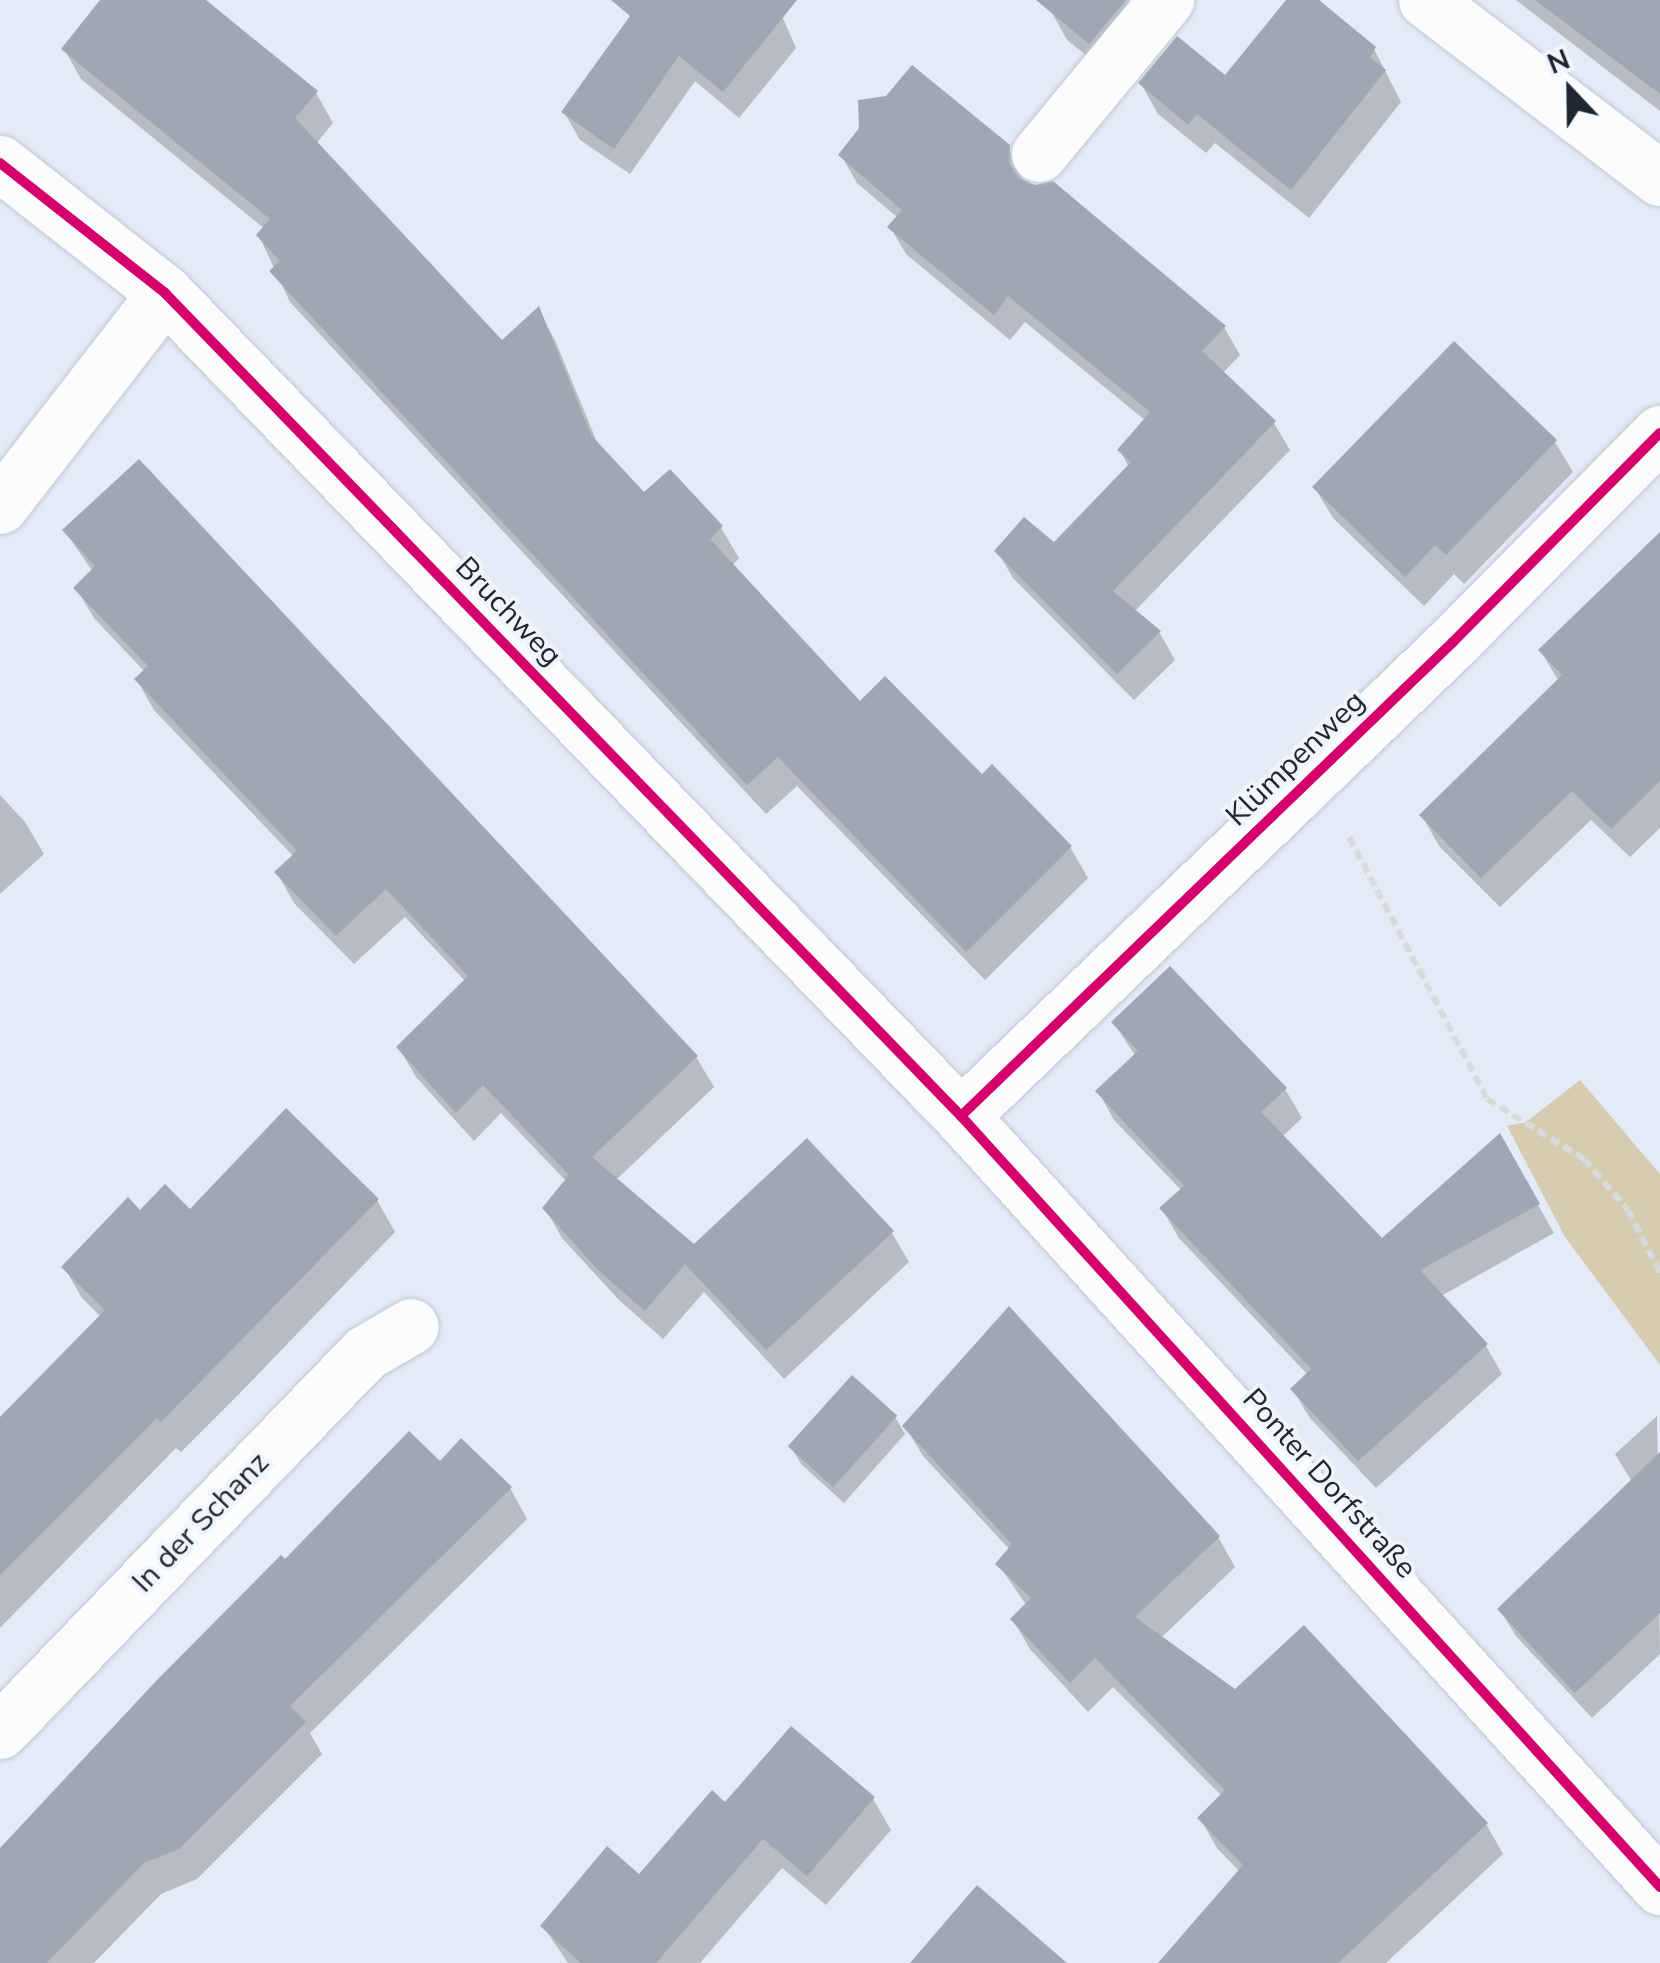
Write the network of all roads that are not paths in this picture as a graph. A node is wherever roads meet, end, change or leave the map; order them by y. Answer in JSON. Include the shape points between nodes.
{"nodes":[{"id":1,"x":1166,"y":0,"type":"edge"},
{"id":2,"x":1426,"y":0,"type":"edge"},
{"id":3,"x":1039,"y":154,"type":"dead end"},
{"id":4,"x":0,"y":163,"type":"edge"},
{"id":5,"x":1660,"y":178,"type":"edge"},
{"id":6,"x":165,"y":294,"type":"junction"},
{"id":7,"x":1660,"y":434,"type":"edge"},
{"id":8,"x":0,"y":506,"type":"edge"},
{"id":9,"x":961,"y":1116,"type":"junction"},
{"id":10,"x":411,"y":1326,"type":"dead end"},
{"id":11,"x":0,"y":1731,"type":"edge"},
{"id":12,"x":1660,"y":1887,"type":"edge"}],
"edges":[{"from":1,"to":3,"type":"street"},
{"from":2,"to":5,"type":"street"},
{"from":4,"to":6,"type":"street","name":"Bruchweg"},
{"from":6,"to":8,"type":"street"},
{"from":6,"to":9,"type":"street","name":"Bruchweg"},
{"from":7,"to":9,"type":"street","name":"Klümpenweg"},
{"from":9,"to":12,"type":"street","name":"Ponter Dorfstraße"},
{"from":10,"to":11,"type":"street","name":"In der Schanz","via":[[365,1354]]}]}
